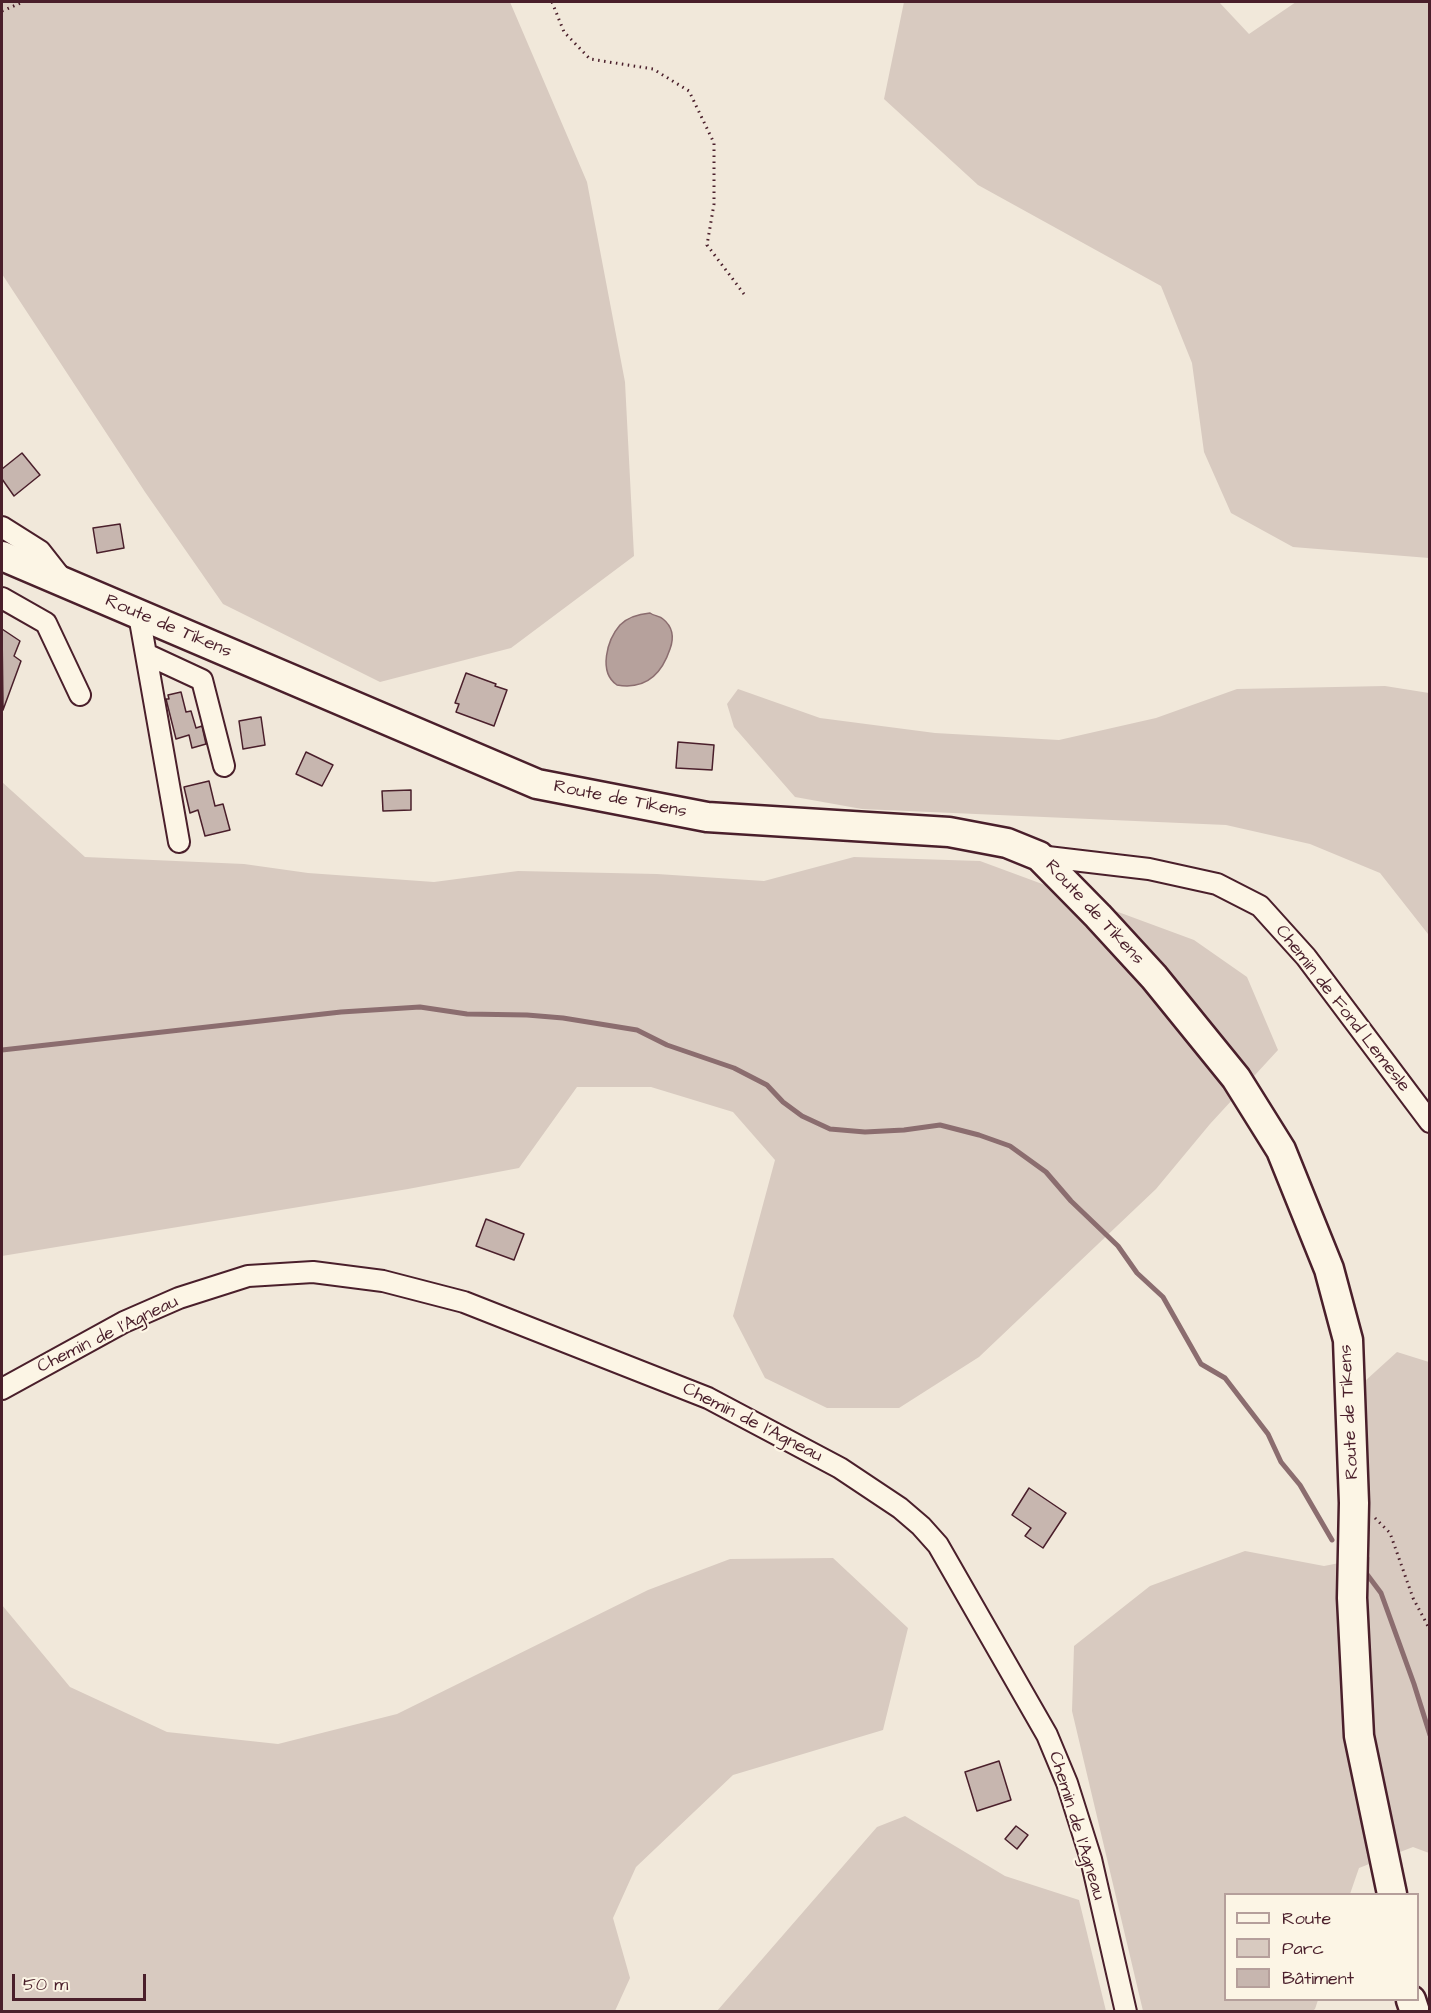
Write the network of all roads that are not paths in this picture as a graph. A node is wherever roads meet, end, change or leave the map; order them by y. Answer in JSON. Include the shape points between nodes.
{"nodes":[{"id":1,"x":2,"y":527,"type":"edge"},
{"id":2,"x":2,"y":556,"type":"edge"},
{"id":3,"x":65,"y":584,"type":"junction"},
{"id":4,"x":2,"y":598,"type":"edge"},
{"id":5,"x":139,"y":615,"type":"junction"},
{"id":6,"x":146,"y":654,"type":"junction"},
{"id":7,"x":80,"y":695,"type":"dead end"},
{"id":8,"x":224,"y":766,"type":"dead end"},
{"id":9,"x":178,"y":842,"type":"dead end"},
{"id":10,"x":1039,"y":856,"type":"junction"},
{"id":11,"x":1430,"y":1122,"type":"edge"},
{"id":12,"x":2,"y":1389,"type":"edge"},
{"id":13,"x":1392,"y":1893,"type":"edge"},
{"id":14,"x":1126,"y":2012,"type":"edge"}],
"edges":[{"from":1,"to":3,"type":"street","via":[[40,551]]},
{"from":2,"to":3,"type":"street","name":"Route de Tikens"},
{"from":3,"to":5,"type":"street","name":"Route de Tikens"},
{"from":4,"to":7,"type":"street","via":[[46,622]]},
{"from":5,"to":6,"type":"street"},
{"from":5,"to":10,"type":"street","name":"Route de Tikens","via":[[537,784],[707,817],[949,832],[1007,843]]},
{"from":6,"to":8,"type":"street","via":[[202,680]]},
{"from":6,"to":9,"type":"street"},
{"from":10,"to":11,"type":"street","name":"Chemin de Fond Lemesle","via":[[1149,869],[1218,884],[1260,906],[1306,957]]},
{"from":10,"to":13,"type":"street","name":"Route de Tikens","via":[[1154,977],[1236,1078],[1281,1150],[1329,1269],[1348,1340],[1354,1503],[1352,1598],[1359,1736]]},
{"from":12,"to":14,"type":"street","name":"Chemin de l’Agneau","via":[[124,1322],[179,1298],[248,1276],[313,1272],[383,1281],[464,1302],[708,1398],[840,1468],[900,1508],[938,1545],[1047,1735],[1067,1783],[1090,1859]]}]}
